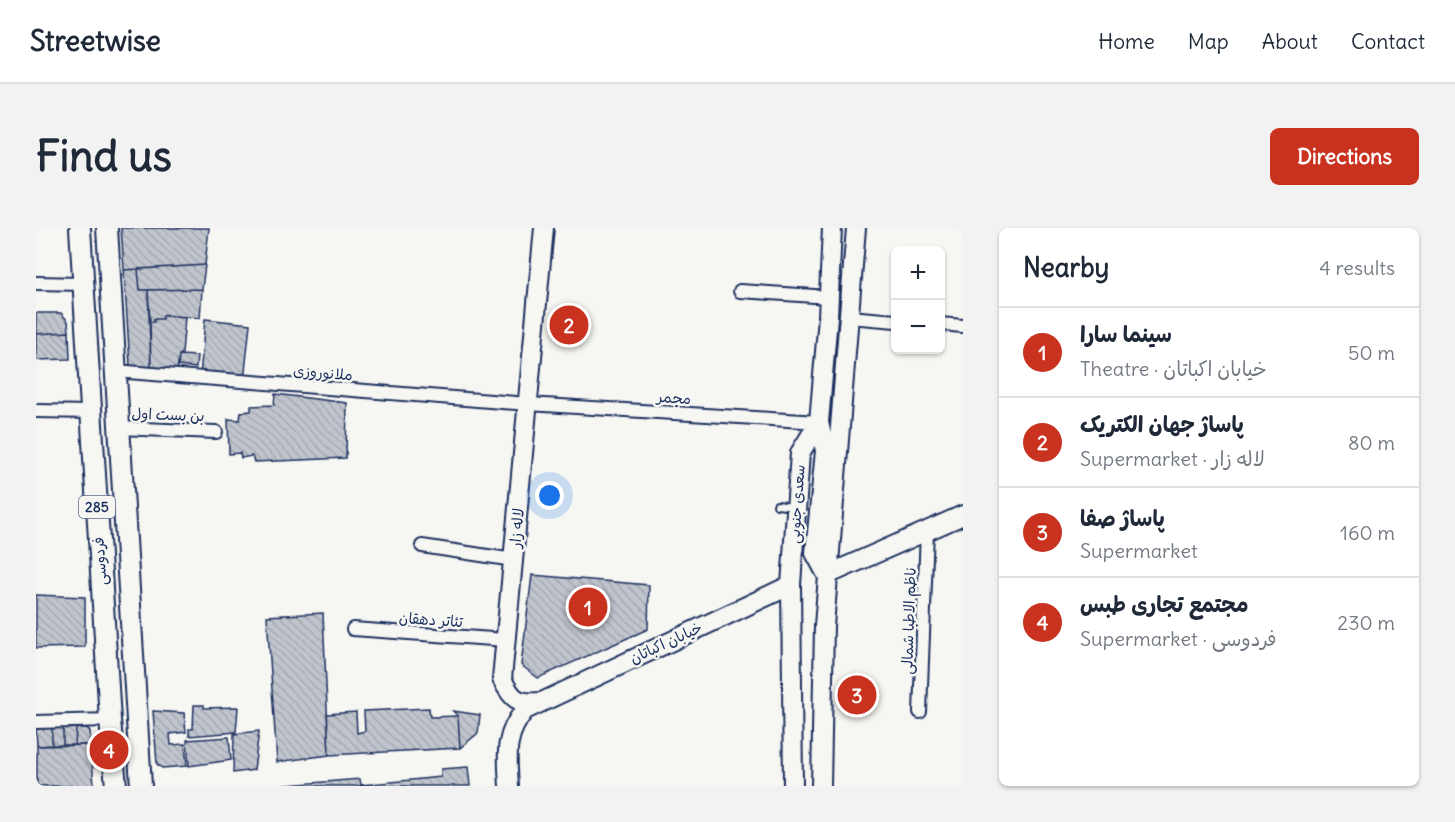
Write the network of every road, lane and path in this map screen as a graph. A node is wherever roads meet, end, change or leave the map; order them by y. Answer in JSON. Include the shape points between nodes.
{"nodes":[{"id":1,"x":80,"y":228,"type":"edge"},
{"id":2,"x":107,"y":228,"type":"edge"},
{"id":3,"x":544,"y":228,"type":"edge"},
{"id":4,"x":832,"y":228,"type":"edge"},
{"id":5,"x":858,"y":228,"type":"edge"},
{"id":6,"x":36,"y":283,"type":"edge"},
{"id":7,"x":83,"y":284,"type":"junction"},
{"id":8,"x":111,"y":284,"type":"junction"},
{"id":9,"x":740,"y":291,"type":"dead end"},
{"id":10,"x":829,"y":297,"type":"junction"},
{"id":11,"x":850,"y":317,"type":"junction"},
{"id":12,"x":891,"y":321,"type":"edge"},
{"id":13,"x":945,"y":324,"type":"edge"},
{"id":14,"x":963,"y":326,"type":"edge"},
{"id":15,"x":115,"y":371,"type":"junction"},
{"id":16,"x":528,"y":404,"type":"junction"},
{"id":17,"x":36,"y":411,"type":"edge"},
{"id":18,"x":91,"y":412,"type":"junction"},
{"id":19,"x":819,"y":422,"type":"junction"},
{"id":20,"x":118,"y":428,"type":"junction"},
{"id":21,"x":216,"y":432,"type":"dead end"},
{"id":22,"x":777,"y":505,"type":"dead end"},
{"id":23,"x":797,"y":507,"type":"junction"},
{"id":24,"x":963,"y":515,"type":"edge"},
{"id":25,"x":927,"y":531,"type":"junction"},
{"id":26,"x":422,"y":546,"type":"dead end"},
{"id":27,"x":514,"y":560,"type":"junction"},
{"id":28,"x":831,"y":573,"type":"junction"},
{"id":29,"x":791,"y":585,"type":"junction"},
{"id":30,"x":353,"y":629,"type":"dead end"},
{"id":31,"x":506,"y":640,"type":"junction"},
{"id":32,"x":540,"y":702,"type":"junction"},
{"id":33,"x":920,"y":712,"type":"dead end"},
{"id":34,"x":110,"y":720,"type":"junction"},
{"id":35,"x":136,"y":720,"type":"junction"},
{"id":36,"x":36,"y":722,"type":"edge"},
{"id":37,"x":116,"y":786,"type":"edge"},
{"id":38,"x":141,"y":786,"type":"edge"},
{"id":39,"x":509,"y":786,"type":"edge"},
{"id":40,"x":793,"y":786,"type":"edge"},
{"id":41,"x":821,"y":786,"type":"edge"}],
"edges":[{"from":1,"to":7,"type":"main road","name":"فردوسی","number":"285"},
{"from":2,"to":8,"type":"main road","name":"فردوسی","number":"285"},
{"from":3,"to":16,"type":"main road","name":"لاله زار"},
{"from":4,"to":10,"type":"main road","name":"سعدی جنوبی"},
{"from":5,"to":11,"type":"main road"},
{"from":6,"to":7,"type":"street"},
{"from":7,"to":8,"type":"main road"},
{"from":7,"to":18,"type":"main road","name":"فردوسی","number":"285"},
{"from":8,"to":15,"type":"main road","name":"فردوسی","number":"285"},
{"from":9,"to":10,"type":"street"},
{"from":10,"to":19,"type":"main road","name":"سعدی جنوبی"},
{"from":11,"to":12,"type":"street"},
{"from":11,"to":28,"type":"main road"},
{"from":13,"to":14,"type":"street"},
{"from":15,"to":16,"type":"street","name":"ملانوروزی"},
{"from":15,"to":20,"type":"main road","name":"فردوسی","number":"285"},
{"from":16,"to":19,"type":"street","name":"مجمر"},
{"from":16,"to":27,"type":"main road","name":"لاله زار"},
{"from":17,"to":18,"type":"street"},
{"from":18,"to":34,"type":"main road","name":"فردوسی","number":"285"},
{"from":19,"to":23,"type":"main road","name":"سعدی جنوبی","via":[[800,453]]},
{"from":19,"to":28,"type":"main road","via":[[825,451],[814,553]]},
{"from":20,"to":21,"type":"street","name":"بن بست اول"},
{"from":20,"to":35,"type":"main road","name":"فردوسی","number":"285"},
{"from":22,"to":23,"type":"lane"},
{"from":23,"to":29,"type":"main road","name":"سعدی جنوبی"},
{"from":24,"to":25,"type":"main road"},
{"from":25,"to":28,"type":"main road"},
{"from":25,"to":33,"type":"street","name":"ناظم الاطبا شمالی"},
{"from":26,"to":27,"type":"street"},
{"from":27,"to":31,"type":"main road","name":"لاله زار"},
{"from":28,"to":41,"type":"main road","via":[[824,626]]},
{"from":29,"to":32,"type":"main road","name":"خیابان اکباتان"},
{"from":29,"to":40,"type":"main road","name":"سعدی جنوبی"},
{"from":30,"to":31,"type":"street","name":"تئاتر دهقان"},
{"from":31,"to":32,"type":"main road","name":"لاله زار","via":[[502,679],[509,692],[526,703]]},
{"from":32,"to":39,"type":"main road","via":[[516,720],[509,738]]},
{"from":34,"to":35,"type":"main road"},
{"from":34,"to":36,"type":"street"},
{"from":34,"to":37,"type":"main road","name":"فردوسی","number":"285"},
{"from":35,"to":38,"type":"main road","name":"فردوسی","number":"285"}]}
